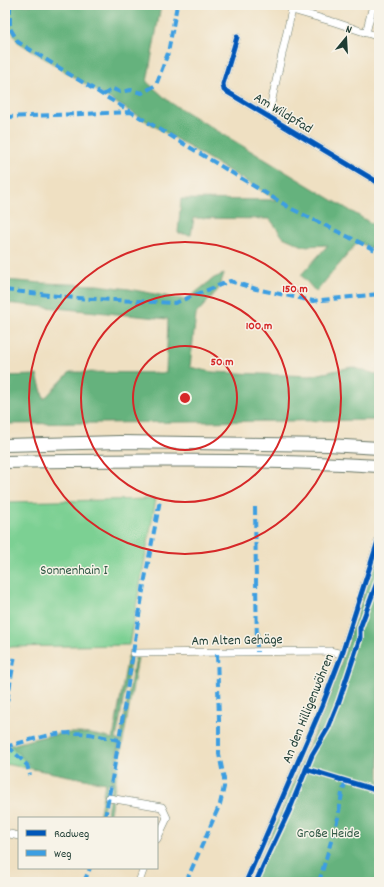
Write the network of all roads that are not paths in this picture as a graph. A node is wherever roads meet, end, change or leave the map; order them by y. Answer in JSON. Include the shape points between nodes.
{"nodes":[{"id":1,"x":373,"y":5,"type":"edge"},
{"id":2,"x":292,"y":8,"type":"edge"},
{"id":3,"x":366,"y":33,"type":"junction"},
{"id":4,"x":379,"y":37,"type":"edge"},
{"id":5,"x":237,"y":38,"type":"dead end"},
{"id":6,"x":268,"y":117,"type":"junction"},
{"id":7,"x":379,"y":183,"type":"edge"},
{"id":8,"x":5,"y":445,"type":"edge"},
{"id":9,"x":379,"y":448,"type":"edge"},
{"id":10,"x":5,"y":462,"type":"edge"},
{"id":11,"x":379,"y":466,"type":"edge"},
{"id":12,"x":379,"y":538,"type":"edge"},
{"id":13,"x":133,"y":653,"type":"dead end"},
{"id":14,"x":342,"y":654,"type":"junction"},
{"id":15,"x":109,"y":798,"type":"dead end"},
{"id":16,"x":5,"y":833,"type":"edge"},
{"id":17,"x":18,"y":836,"type":"edge"},
{"id":18,"x":158,"y":838,"type":"edge"},
{"id":19,"x":144,"y":869,"type":"edge"},
{"id":20,"x":138,"y":882,"type":"edge"},
{"id":21,"x":246,"y":882,"type":"edge"}],
"edges":[{"from":1,"to":3,"type":"street"},
{"from":2,"to":3,"type":"street"},
{"from":2,"to":6,"type":"street"},
{"from":3,"to":4,"type":"street"},
{"from":5,"to":6,"type":"street","name":"Am Wildpfad","via":[[223,84],[224,90]]},
{"from":6,"to":7,"type":"street","name":"Am Wildpfad"},
{"from":8,"to":9,"type":"highway","via":[[120,442]]},
{"from":10,"to":11,"type":"highway","via":[[120,460]]},
{"from":12,"to":14,"type":"street","name":"An den Hilligenwöhren"},
{"from":13,"to":14,"type":"street","name":"Am Alten Gehäge","via":[[330,651]]},
{"from":14,"to":21,"type":"street","name":"An den Hilligenwöhren","via":[[320,713]]},
{"from":15,"to":18,"type":"street","via":[[162,807],[166,818]]},
{"from":16,"to":17,"type":"street"},
{"from":19,"to":20,"type":"street"}]}
